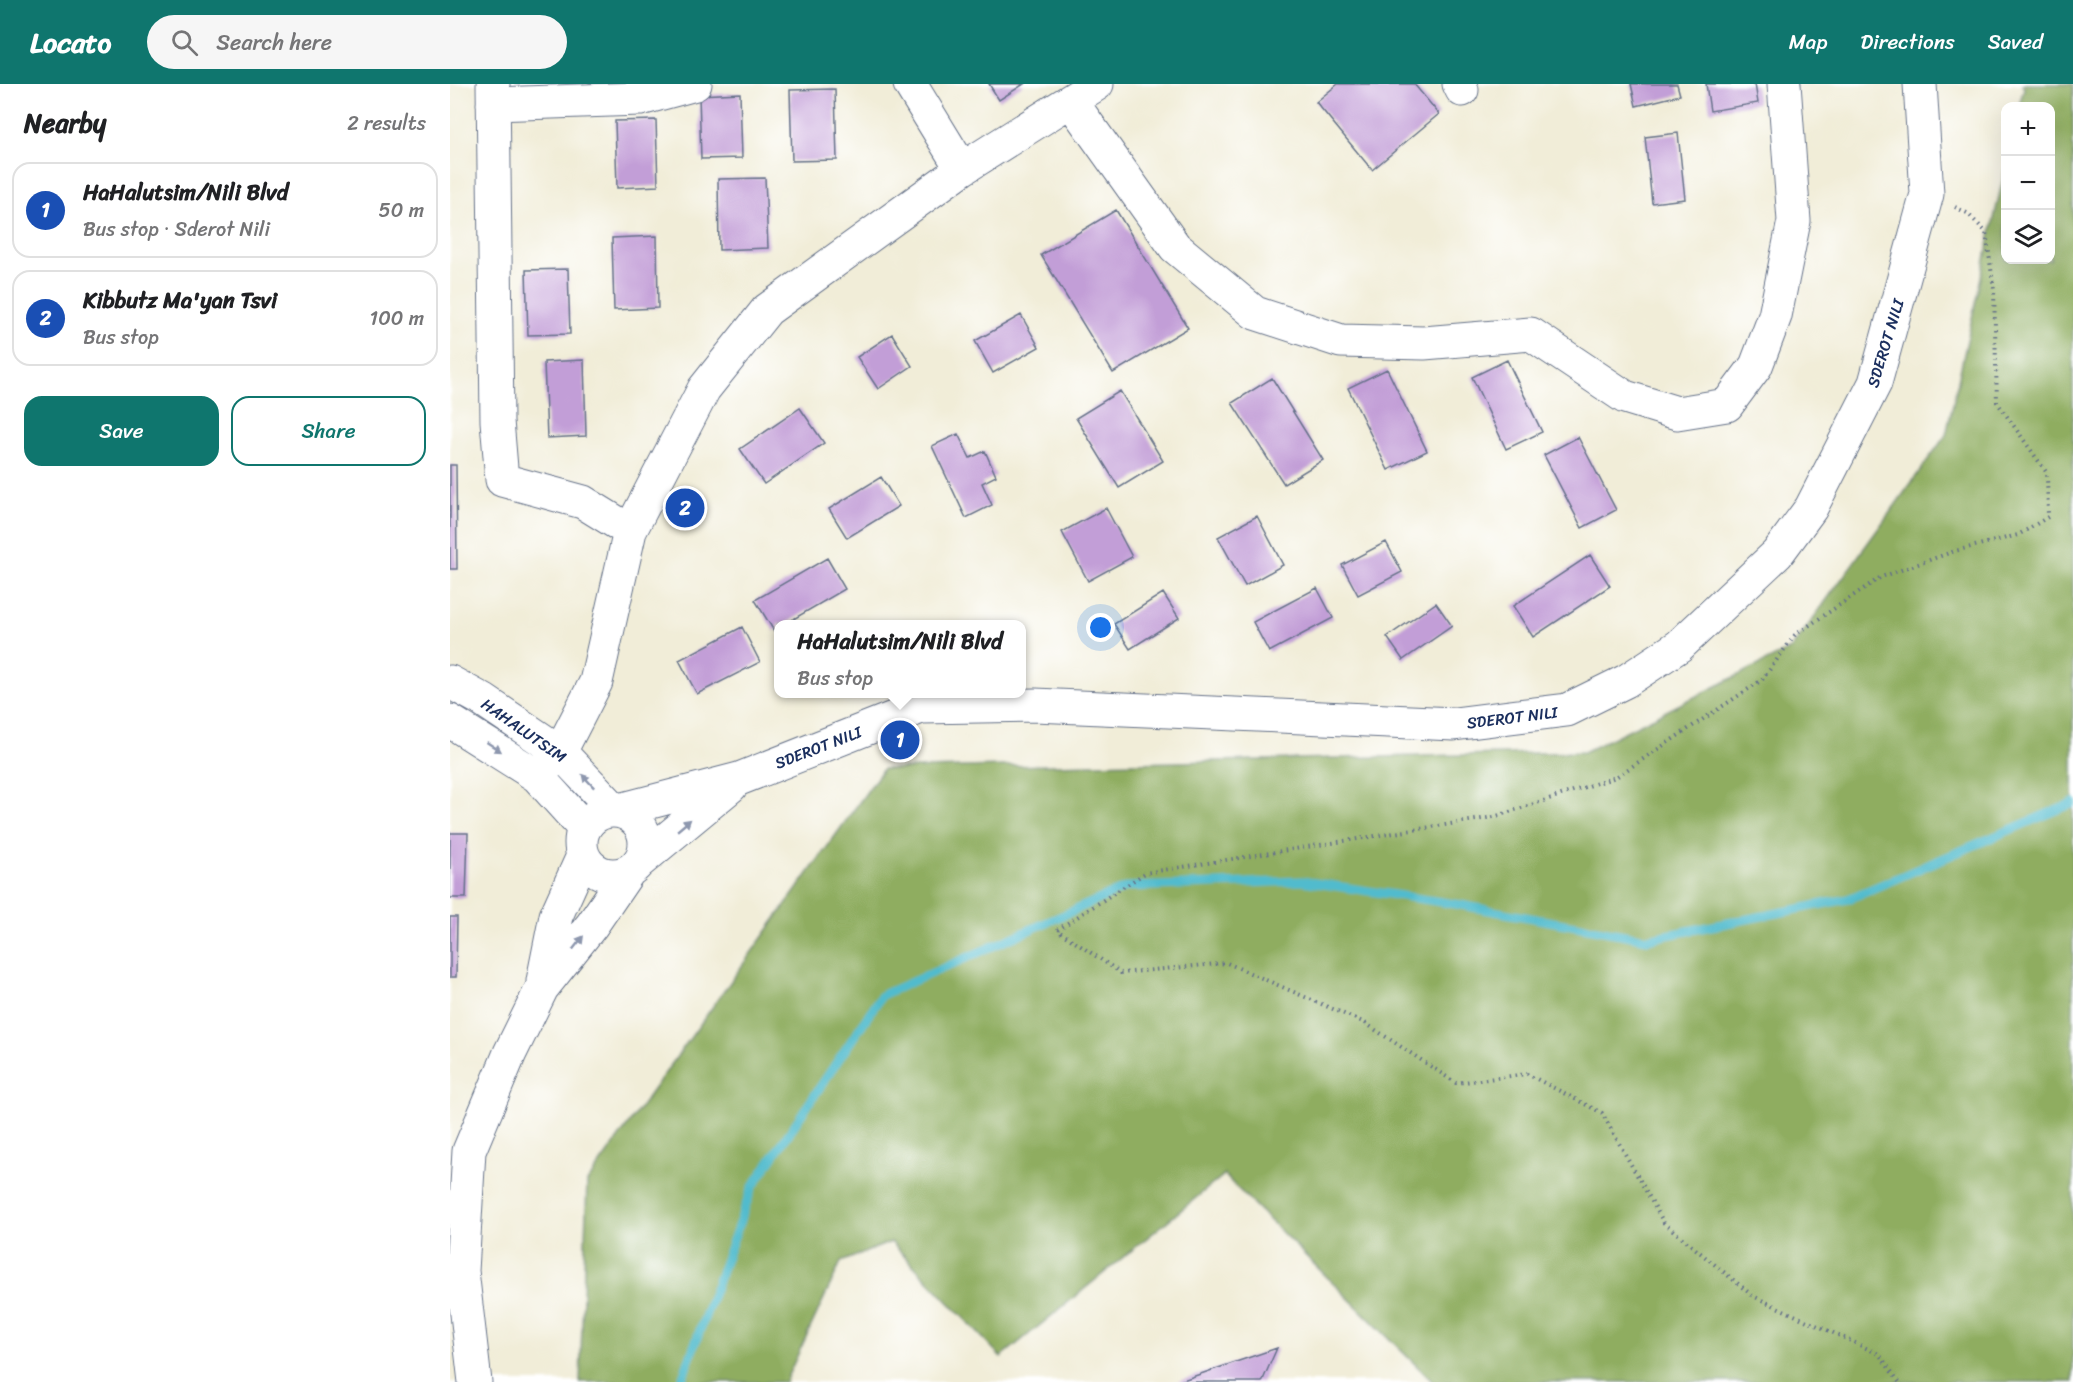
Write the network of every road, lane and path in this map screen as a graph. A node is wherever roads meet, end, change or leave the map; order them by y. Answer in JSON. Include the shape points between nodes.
{"nodes":[{"id":1,"x":695,"y":84,"type":"edge"},
{"id":2,"x":910,"y":84,"type":"edge"},
{"id":3,"x":1784,"y":84,"type":"edge"},
{"id":4,"x":1920,"y":84,"type":"edge"},
{"id":5,"x":1084,"y":92,"type":"edge"},
{"id":6,"x":493,"y":94,"type":"edge"},
{"id":7,"x":962,"y":169,"type":"junction"},
{"id":8,"x":1927,"y":194,"type":"junction"},
{"id":9,"x":630,"y":531,"type":"junction"},
{"id":10,"x":450,"y":682,"type":"edge"},
{"id":11,"x":450,"y":721,"type":"edge"},
{"id":12,"x":560,"y":752,"type":"junction"},
{"id":13,"x":537,"y":776,"type":"junction"},
{"id":14,"x":739,"y":779,"type":"junction"},
{"id":15,"x":616,"y":811,"type":"junction"},
{"id":16,"x":583,"y":842,"type":"junction"},
{"id":17,"x":634,"y":867,"type":"junction"},
{"id":18,"x":542,"y":988,"type":"junction"},
{"id":19,"x":475,"y":1382,"type":"edge"},
{"id":20,"x":1899,"y":1382,"type":"edge"}],
"edges":[{"from":1,"to":6,"type":"street","via":[[639,99]]},
{"from":2,"to":7,"type":"street"},
{"from":3,"to":5,"type":"street","via":[[1794,221],[1775,316],[1756,366],[1726,405],[1677,413],[1625,397],[1531,334],[1424,344],[1341,341],[1256,313],[1175,247]]},
{"from":4,"to":8,"type":"street","name":"SDEROT NILI"},
{"from":5,"to":7,"type":"street"},
{"from":6,"to":9,"type":"street","via":[[497,421],[502,480],[583,502]]},
{"from":7,"to":9,"type":"street","via":[[767,309],[704,389]]},
{"from":8,"to":14,"type":"street","name":"SDEROT NILI","via":[[1875,383],[1811,508],[1776,554],[1679,646],[1626,681],[1567,710],[1454,724],[1035,705],[921,706]]},
{"from":8,"to":20,"type":"path","via":[[1967,213],[1986,232],[1994,290],[1997,402],[2047,473],[2048,518],[2018,535],[1955,551],[1881,577],[1795,635],[1762,680],[1616,777],[1494,817],[1145,873],[1057,930],[1121,973],[1227,963],[1365,1023],[1456,1083],[1527,1074],[1602,1113],[1664,1223],[1753,1296],[1879,1354]]},
{"from":9,"to":12,"type":"street","via":[[596,682]]},
{"from":10,"to":12,"type":"street","name":"HAHALUTSIM"},
{"from":11,"to":13,"type":"street","name":"HAHALUTSIM","one_way":true},
{"from":12,"to":13,"type":"street"},
{"from":15,"to":12,"type":"street","name":"HAHALUTSIM","one_way":true},
{"from":13,"to":16,"type":"street","name":"HAHALUTSIM"},
{"from":14,"to":15,"type":"street","name":"SDEROT NILI"},
{"from":17,"to":14,"type":"street","name":"SDEROT NILI","one_way":true},
{"from":15,"to":16,"type":"street","via":[[598,815]]},
{"from":15,"to":17,"type":"street","via":[[641,825],[645,843]]},
{"from":16,"to":17,"type":"street","via":[[595,870],[603,874],[613,876]]},
{"from":16,"to":18,"type":"street","name":"SDEROT NILI","via":[[556,916]]},
{"from":18,"to":17,"type":"street","name":"SDEROT NILI","one_way":true},
{"from":18,"to":19,"type":"street","name":"SDEROT NILI","via":[[469,1151],[462,1271]]}]}
